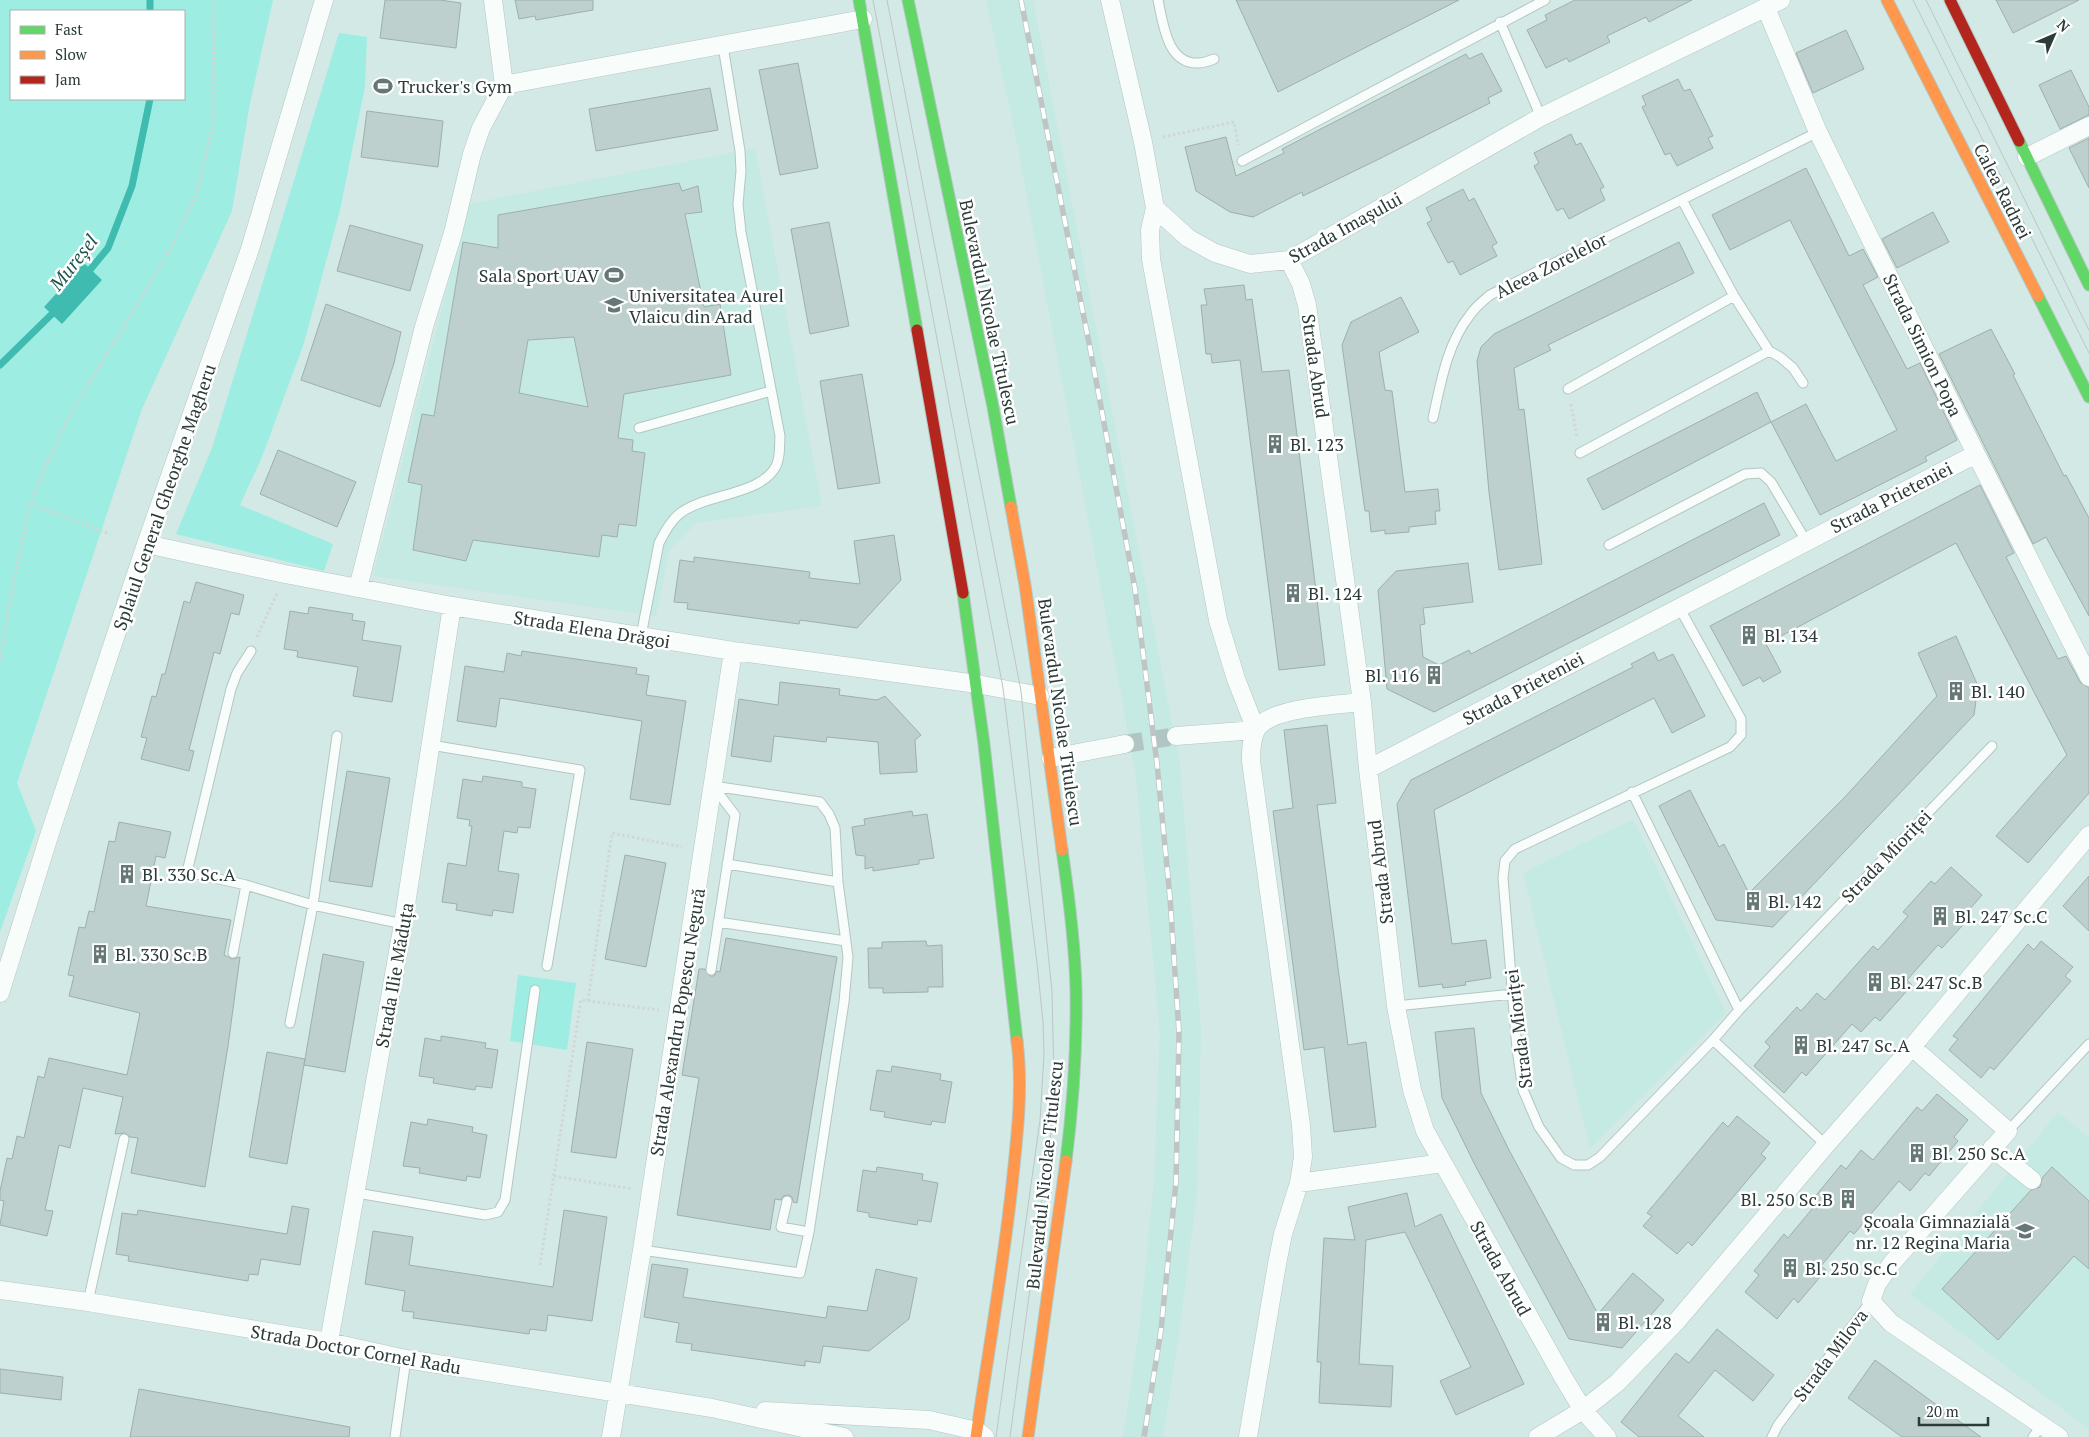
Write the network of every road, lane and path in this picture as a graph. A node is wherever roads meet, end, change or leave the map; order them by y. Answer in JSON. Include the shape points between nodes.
{"nodes":[{"id":1,"x":214,"y":0,"type":"edge"},
{"id":2,"x":324,"y":0,"type":"edge"},
{"id":3,"x":493,"y":0,"type":"edge"},
{"id":4,"x":859,"y":0,"type":"edge"},
{"id":5,"x":908,"y":0,"type":"edge"},
{"id":6,"x":1110,"y":0,"type":"edge"},
{"id":7,"x":1158,"y":0,"type":"edge"},
{"id":8,"x":1545,"y":0,"type":"edge"},
{"id":9,"x":1887,"y":0,"type":"edge"},
{"id":10,"x":1950,"y":0,"type":"edge"},
{"id":11,"x":1770,"y":3,"type":"edge"},
{"id":12,"x":863,"y":19,"type":"junction"},
{"id":13,"x":1500,"y":22,"type":"junction"},
{"id":14,"x":723,"y":46,"type":"junction"},
{"id":15,"x":1214,"y":60,"type":"dead end"},
{"id":16,"x":504,"y":86,"type":"junction"},
{"id":17,"x":1541,"y":117,"type":"junction"},
{"id":18,"x":2089,"y":126,"type":"edge"},
{"id":19,"x":1818,"y":132,"type":"junction"},
{"id":20,"x":1143,"y":142,"type":"junction"},
{"id":21,"x":2027,"y":157,"type":"junction"},
{"id":22,"x":1242,"y":161,"type":"joint"},
{"id":23,"x":1682,"y":200,"type":"junction"},
{"id":24,"x":1155,"y":208,"type":"junction"},
{"id":25,"x":1289,"y":260,"type":"junction"},
{"id":26,"x":2089,"y":285,"type":"edge"},
{"id":27,"x":1734,"y":296,"type":"junction"},
{"id":28,"x":1769,"y":351,"type":"junction"},
{"id":29,"x":1803,"y":383,"type":"dead end"},
{"id":30,"x":1568,"y":389,"type":"joint"},
{"id":31,"x":771,"y":391,"type":"junction"},
{"id":32,"x":2089,"y":397,"type":"edge"},
{"id":33,"x":1434,"y":418,"type":"dead end"},
{"id":34,"x":639,"y":428,"type":"dead end"},
{"id":35,"x":1580,"y":453,"type":"joint"},
{"id":36,"x":1976,"y":454,"type":"junction"},
{"id":37,"x":30,"y":504,"type":"junction"},
{"id":38,"x":110,"y":534,"type":"dead end"},
{"id":39,"x":1806,"y":541,"type":"junction"},
{"id":40,"x":146,"y":544,"type":"junction"},
{"id":41,"x":1609,"y":545,"type":"dead end"},
{"id":42,"x":286,"y":574,"type":"junction"},
{"id":43,"x":358,"y":588,"type":"junction"},
{"id":44,"x":452,"y":606,"type":"junction"},
{"id":45,"x":1679,"y":607,"type":"junction"},
{"id":46,"x":641,"y":636,"type":"junction"},
{"id":47,"x":251,"y":651,"type":"joint"},
{"id":48,"x":733,"y":651,"type":"junction"},
{"id":49,"x":0,"y":662,"type":"edge"},
{"id":50,"x":2089,"y":677,"type":"edge"},
{"id":51,"x":977,"y":684,"type":"junction"},
{"id":52,"x":1040,"y":696,"type":"junction"},
{"id":53,"x":1362,"y":702,"type":"junction"},
{"id":54,"x":1256,"y":730,"type":"junction"},
{"id":55,"x":337,"y":736,"type":"dead end"},
{"id":56,"x":1176,"y":736,"type":"tunnel mouth"},
{"id":57,"x":1125,"y":744,"type":"tunnel mouth"},
{"id":58,"x":431,"y":745,"type":"junction"},
{"id":59,"x":1992,"y":746,"type":"dead end"},
{"id":60,"x":1051,"y":758,"type":"junction"},
{"id":61,"x":1368,"y":769,"type":"junction"},
{"id":62,"x":713,"y":786,"type":"junction"},
{"id":63,"x":1632,"y":792,"type":"junction"},
{"id":64,"x":2089,"y":835,"type":"edge"},
{"id":65,"x":703,"y":851,"type":"junction"},
{"id":66,"x":727,"y":864,"type":"junction"},
{"id":67,"x":838,"y":882,"type":"junction"},
{"id":68,"x":246,"y":885,"type":"junction"},
{"id":69,"x":313,"y":905,"type":"junction"},
{"id":70,"x":718,"y":922,"type":"junction"},
{"id":71,"x":404,"y":924,"type":"junction"},
{"id":72,"x":846,"y":941,"type":"junction"},
{"id":73,"x":233,"y":953,"type":"dead end"},
{"id":74,"x":547,"y":966,"type":"dead end"},
{"id":75,"x":711,"y":970,"type":"dead end"},
{"id":76,"x":535,"y":990,"type":"dead end"},
{"id":77,"x":0,"y":994,"type":"edge"},
{"id":78,"x":1512,"y":994,"type":"junction"},
{"id":79,"x":588,"y":1001,"type":"junction"},
{"id":80,"x":1396,"y":1006,"type":"junction"},
{"id":81,"x":1739,"y":1010,"type":"junction"},
{"id":82,"x":678,"y":1012,"type":"junction"},
{"id":83,"x":290,"y":1023,"type":"dead end"},
{"id":84,"x":1713,"y":1040,"type":"junction"},
{"id":85,"x":2089,"y":1044,"type":"edge"},
{"id":86,"x":1912,"y":1047,"type":"junction"},
{"id":87,"x":2008,"y":1131,"type":"junction"},
{"id":88,"x":124,"y":1139,"type":"dead end"},
{"id":89,"x":1826,"y":1145,"type":"junction"},
{"id":90,"x":1992,"y":1148,"type":"junction"},
{"id":91,"x":1443,"y":1163,"type":"junction"},
{"id":92,"x":554,"y":1176,"type":"junction"},
{"id":93,"x":2032,"y":1180,"type":"dead end"},
{"id":94,"x":1299,"y":1183,"type":"junction"},
{"id":95,"x":357,"y":1193,"type":"junction"},
{"id":96,"x":651,"y":1193,"type":"junction"},
{"id":97,"x":787,"y":1201,"type":"dead end"},
{"id":98,"x":809,"y":1232,"type":"junction"},
{"id":99,"x":642,"y":1250,"type":"junction"},
{"id":100,"x":540,"y":1266,"type":"dead end"},
{"id":101,"x":0,"y":1290,"type":"edge"},
{"id":102,"x":1871,"y":1301,"type":"junction"},
{"id":103,"x":88,"y":1302,"type":"junction"},
{"id":104,"x":329,"y":1342,"type":"junction"},
{"id":105,"x":406,"y":1359,"type":"junction"},
{"id":106,"x":617,"y":1393,"type":"junction"},
{"id":107,"x":712,"y":1408,"type":"junction"},
{"id":108,"x":1583,"y":1410,"type":"junction"},
{"id":109,"x":2038,"y":1431,"type":"edge"},
{"id":110,"x":979,"y":1435,"type":"edge"},
{"id":111,"x":395,"y":1437,"type":"edge"},
{"id":112,"x":611,"y":1437,"type":"edge"},
{"id":113,"x":844,"y":1437,"type":"edge"},
{"id":114,"x":1028,"y":1437,"type":"edge"},
{"id":115,"x":1248,"y":1437,"type":"edge"},
{"id":116,"x":1538,"y":1437,"type":"edge"},
{"id":117,"x":1607,"y":1437,"type":"edge"},
{"id":118,"x":1772,"y":1437,"type":"edge"},
{"id":119,"x":2059,"y":1437,"type":"edge"}],
"edges":[{"from":1,"to":37,"type":"path","via":[[213,126],[196,195],[170,250],[70,415]]},
{"from":2,"to":40,"type":"street","name":"Splaiul General Gheorghe Magheru","via":[[250,249]]},
{"from":3,"to":16,"type":"street"},
{"from":4,"to":12,"type":"main road","name":"Bulevardul Nicolae Titulescu"},
{"from":5,"to":52,"type":"main road","name":"Bulevardul Nicolae Titulescu","via":[[993,407],[1025,585]]},
{"from":6,"to":20,"type":"street"},
{"from":7,"to":15,"type":"lane","via":[[1167,38],[1175,54],[1186,61],[1198,63]]},
{"from":8,"to":13,"type":"lane"},
{"from":9,"to":32,"type":"main road","name":"Calea Radnei"},
{"from":10,"to":21,"type":"main road","name":"Calea Radnei"},
{"from":11,"to":17,"type":"street","name":"Strada Imașului"},
{"from":11,"to":19,"type":"street","name":"Strada Simion Popa"},
{"from":12,"to":14,"type":"street"},
{"from":12,"to":51,"type":"main road","name":"Bulevardul Nicolae Titulescu"},
{"from":13,"to":17,"type":"lane"},
{"from":13,"to":22,"type":"lane"},
{"from":14,"to":16,"type":"street"},
{"from":14,"to":31,"type":"lane","via":[[740,151],[738,204],[741,232]]},
{"from":16,"to":43,"type":"street","via":[[481,128],[472,154],[454,233],[424,327]]},
{"from":17,"to":25,"type":"street","name":"Strada Imașului"},
{"from":18,"to":21,"type":"street"},
{"from":19,"to":23,"type":"lane","name":"Aleea Zorelelor"},
{"from":19,"to":36,"type":"street","name":"Strada Simion Popa"},
{"from":20,"to":22,"type":"path","via":[[1234,122]]},
{"from":20,"to":24,"type":"street"},
{"from":21,"to":26,"type":"main road","name":"Calea Radnei"},
{"from":23,"to":27,"type":"lane"},
{"from":23,"to":33,"type":"lane","name":"Aleea Zorelelor","via":[[1490,295],[1470,314],[1455,341],[1444,367]]},
{"from":24,"to":25,"type":"street","name":"Strada Imașului","via":[[1188,238],[1215,253],[1250,264]]},
{"from":24,"to":54,"type":"street","via":[[1150,230],[1151,259],[1218,620]]},
{"from":25,"to":53,"type":"street","name":"Strada Abrud","via":[[1307,305]]},
{"from":27,"to":28,"type":"lane"},
{"from":27,"to":30,"type":"lane"},
{"from":28,"to":29,"type":"lane","via":[[1792,368]]},
{"from":28,"to":35,"type":"lane"},
{"from":30,"to":35,"type":"path"},
{"from":31,"to":34,"type":"lane"},
{"from":31,"to":46,"type":"lane","via":[[780,436],[776,467],[752,486],[696,504],[678,515],[666,530],[659,543]]},
{"from":36,"to":39,"type":"street","name":"Strada Prieteniei"},
{"from":36,"to":50,"type":"street","name":"Strada Simion Popa"},
{"from":37,"to":38,"type":"path"},
{"from":37,"to":49,"type":"path"},
{"from":39,"to":41,"type":"lane","via":[[1770,482],[1761,473],[1745,474]]},
{"from":39,"to":45,"type":"street","name":"Strada Prieteniei"},
{"from":40,"to":42,"type":"street","name":"Strada Elena Drăgoi"},
{"from":40,"to":77,"type":"street","name":"Splaiul General Gheorghe Magheru"},
{"from":42,"to":43,"type":"street","name":"Strada Elena Drăgoi"},
{"from":42,"to":47,"type":"path"},
{"from":43,"to":44,"type":"street","name":"Strada Elena Drăgoi"},
{"from":44,"to":46,"type":"street","name":"Strada Elena Drăgoi"},
{"from":44,"to":58,"type":"street","name":"Strada Ilie Măduța"},
{"from":45,"to":61,"type":"street","name":"Strada Prieteniei"},
{"from":45,"to":63,"type":"lane","name":"Strada Mioriței","via":[[1741,719],[1742,735],[1730,747]]},
{"from":46,"to":48,"type":"street","name":"Strada Elena Drăgoi"},
{"from":47,"to":68,"type":"lane","via":[[236,672],[230,689],[187,872]]},
{"from":48,"to":51,"type":"street","name":"Strada Elena Drăgoi"},
{"from":48,"to":62,"type":"street","name":"Strada Alexandru Popescu Negură"},
{"from":51,"to":52,"type":"street","name":"Strada Elena Drăgoi"},
{"from":51,"to":110,"type":"main road","name":"Bulevardul Nicolae Titulescu","via":[[1020,1064],[1019,1122],[1009,1215]]},
{"from":52,"to":60,"type":"main road","name":"Bulevardul Nicolae Titulescu"},
{"from":53,"to":54,"type":"street","via":[[1298,710],[1276,716]]},
{"from":53,"to":61,"type":"street","name":"Strada Abrud"},
{"from":54,"to":56,"type":"street"},
{"from":54,"to":94,"type":"street","via":[[1251,761],[1301,1125],[1303,1157]]},
{"from":55,"to":69,"type":"lane"},
{"from":57,"to":60,"type":"street"},
{"from":58,"to":71,"type":"street","name":"Strada Ilie Măduța"},
{"from":58,"to":74,"type":"lane","via":[[580,770]]},
{"from":59,"to":81,"type":"lane","name":"Strada Mioriței"},
{"from":60,"to":114,"type":"main road","name":"Bulevardul Nicolae Titulescu","via":[[1070,900],[1076,1035],[1071,1122],[1059,1224]]},
{"from":61,"to":80,"type":"street","name":"Strada Abrud"},
{"from":62,"to":65,"type":"street","name":"Strada Alexandru Popescu Negură"},
{"from":62,"to":66,"type":"lane","via":[[735,815]]},
{"from":62,"to":67,"type":"lane","via":[[820,802],[835,828]]},
{"from":63,"to":78,"type":"lane","name":"Strada Mioriței","via":[[1515,849],[1506,862],[1502,878]]},
{"from":63,"to":81,"type":"lane"},
{"from":64,"to":86,"type":"street"},
{"from":65,"to":79,"type":"path","via":[[612,832]]},
{"from":65,"to":82,"type":"street","name":"Strada Alexandru Popescu Negură"},
{"from":66,"to":67,"type":"lane"},
{"from":66,"to":70,"type":"lane"},
{"from":67,"to":72,"type":"lane"},
{"from":68,"to":69,"type":"lane"},
{"from":68,"to":73,"type":"lane"},
{"from":69,"to":71,"type":"lane"},
{"from":69,"to":83,"type":"lane"},
{"from":70,"to":72,"type":"lane"},
{"from":70,"to":75,"type":"lane"},
{"from":71,"to":95,"type":"street","name":"Strada Ilie Măduța"},
{"from":72,"to":98,"type":"lane","via":[[848,957],[844,1002]]},
{"from":76,"to":95,"type":"lane","via":[[503,1207],[498,1212],[485,1215]]},
{"from":78,"to":80,"type":"lane"},
{"from":78,"to":84,"type":"lane","name":"Strada Mioriței","via":[[1523,1090],[1539,1127],[1561,1158],[1574,1165],[1588,1165],[1600,1157]]},
{"from":79,"to":82,"type":"path"},
{"from":79,"to":92,"type":"path","via":[[581,1000]]},
{"from":80,"to":91,"type":"street","name":"Strada Abrud","via":[[1412,1090],[1425,1131]]},
{"from":81,"to":84,"type":"lane","name":"Strada Mioriței"},
{"from":82,"to":96,"type":"street","name":"Strada Alexandru Popescu Negură"},
{"from":84,"to":89,"type":"lane"},
{"from":85,"to":87,"type":"lane"},
{"from":86,"to":87,"type":"street"},
{"from":86,"to":89,"type":"street"},
{"from":87,"to":90,"type":"street"},
{"from":88,"to":103,"type":"lane"},
{"from":89,"to":108,"type":"street","via":[[1677,1321],[1617,1383]]},
{"from":90,"to":93,"type":"street"},
{"from":90,"to":102,"type":"street","via":[[1892,1263],[1877,1284]]},
{"from":91,"to":94,"type":"street"},
{"from":91,"to":108,"type":"street","name":"Strada Abrud"},
{"from":92,"to":96,"type":"path"},
{"from":92,"to":100,"type":"path"},
{"from":94,"to":115,"type":"street","via":[[1282,1241]]},
{"from":95,"to":104,"type":"street","name":"Strada Ilie Măduța"},
{"from":96,"to":99,"type":"street","name":"Strada Alexandru Popescu Negură"},
{"from":97,"to":98,"type":"lane","via":[[781,1227]]},
{"from":98,"to":99,"type":"lane","via":[[800,1273]]},
{"from":99,"to":106,"type":"street","name":"Strada Alexandru Popescu Negură"},
{"from":101,"to":103,"type":"street","name":"Strada Doctor Cornel Radu"},
{"from":102,"to":109,"type":"street","name":"Strada Milova","via":[[1891,1324]]},
{"from":102,"to":118,"type":"lane","name":"Strada Milova"},
{"from":103,"to":104,"type":"street","name":"Strada Doctor Cornel Radu"},
{"from":104,"to":105,"type":"street","name":"Strada Doctor Cornel Radu"},
{"from":105,"to":106,"type":"street","name":"Strada Doctor Cornel Radu"},
{"from":105,"to":111,"type":"lane"},
{"from":106,"to":107,"type":"street","name":"Strada Doctor Cornel Radu"},
{"from":106,"to":112,"type":"street","name":"Strada Alexandru Popescu Negură"},
{"from":107,"to":110,"type":"street","name":"Strada Doctor Cornel Radu","via":[[929,1420]]},
{"from":107,"to":113,"type":"street","name":"Strada Doctor Cornel Radu"},
{"from":108,"to":116,"type":"street"},
{"from":108,"to":117,"type":"street","name":"Strada Abrud"},
{"from":109,"to":119,"type":"street","name":"Strada Milova"}]}
